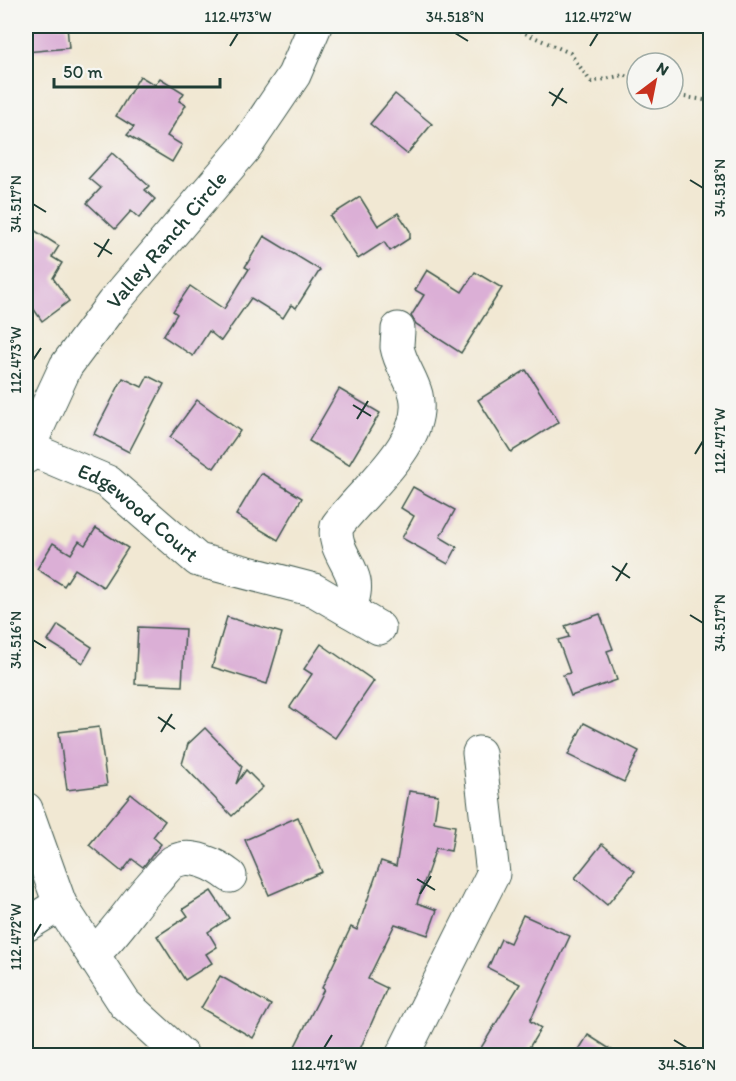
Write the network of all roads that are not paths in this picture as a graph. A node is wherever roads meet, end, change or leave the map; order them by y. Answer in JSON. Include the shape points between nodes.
{"nodes":[{"id":1,"x":315,"y":26,"type":"edge"},
{"id":2,"x":398,"y":329,"type":"dead end"},
{"id":3,"x":27,"y":453,"type":"edge"},
{"id":4,"x":350,"y":611,"type":"junction"},
{"id":5,"x":379,"y":628,"type":"dead end"},
{"id":6,"x":479,"y":753,"type":"dead end"},
{"id":7,"x":26,"y":809,"type":"edge"},
{"id":8,"x":230,"y":876,"type":"dead end"},
{"id":9,"x":60,"y":904,"type":"junction"},
{"id":10,"x":26,"y":925,"type":"edge"},
{"id":11,"x":93,"y":954,"type":"junction"},
{"id":12,"x":182,"y":1056,"type":"edge"},
{"id":13,"x":402,"y":1056,"type":"edge"}],
"edges":[{"from":1,"to":3,"type":"street","name":"Valley Ranch Circle","via":[[294,75],[244,149],[113,303],[66,366]]},
{"from":2,"to":4,"type":"street","via":[[398,348],[416,395],[417,410],[402,449],[337,526],[337,544],[354,582]]},
{"from":3,"to":4,"type":"street","name":"Edgewood Court","via":[[108,482],[198,560],[314,590]]},
{"from":4,"to":5,"type":"street","name":"Edgewood Court"},
{"from":6,"to":13,"type":"street","via":[[493,874]]},
{"from":7,"to":9,"type":"street"},
{"from":8,"to":11,"type":"street","via":[[205,862],[174,862]]},
{"from":9,"to":10,"type":"street"},
{"from":9,"to":11,"type":"street"},
{"from":11,"to":12,"type":"street","via":[[124,1004]]}]}
